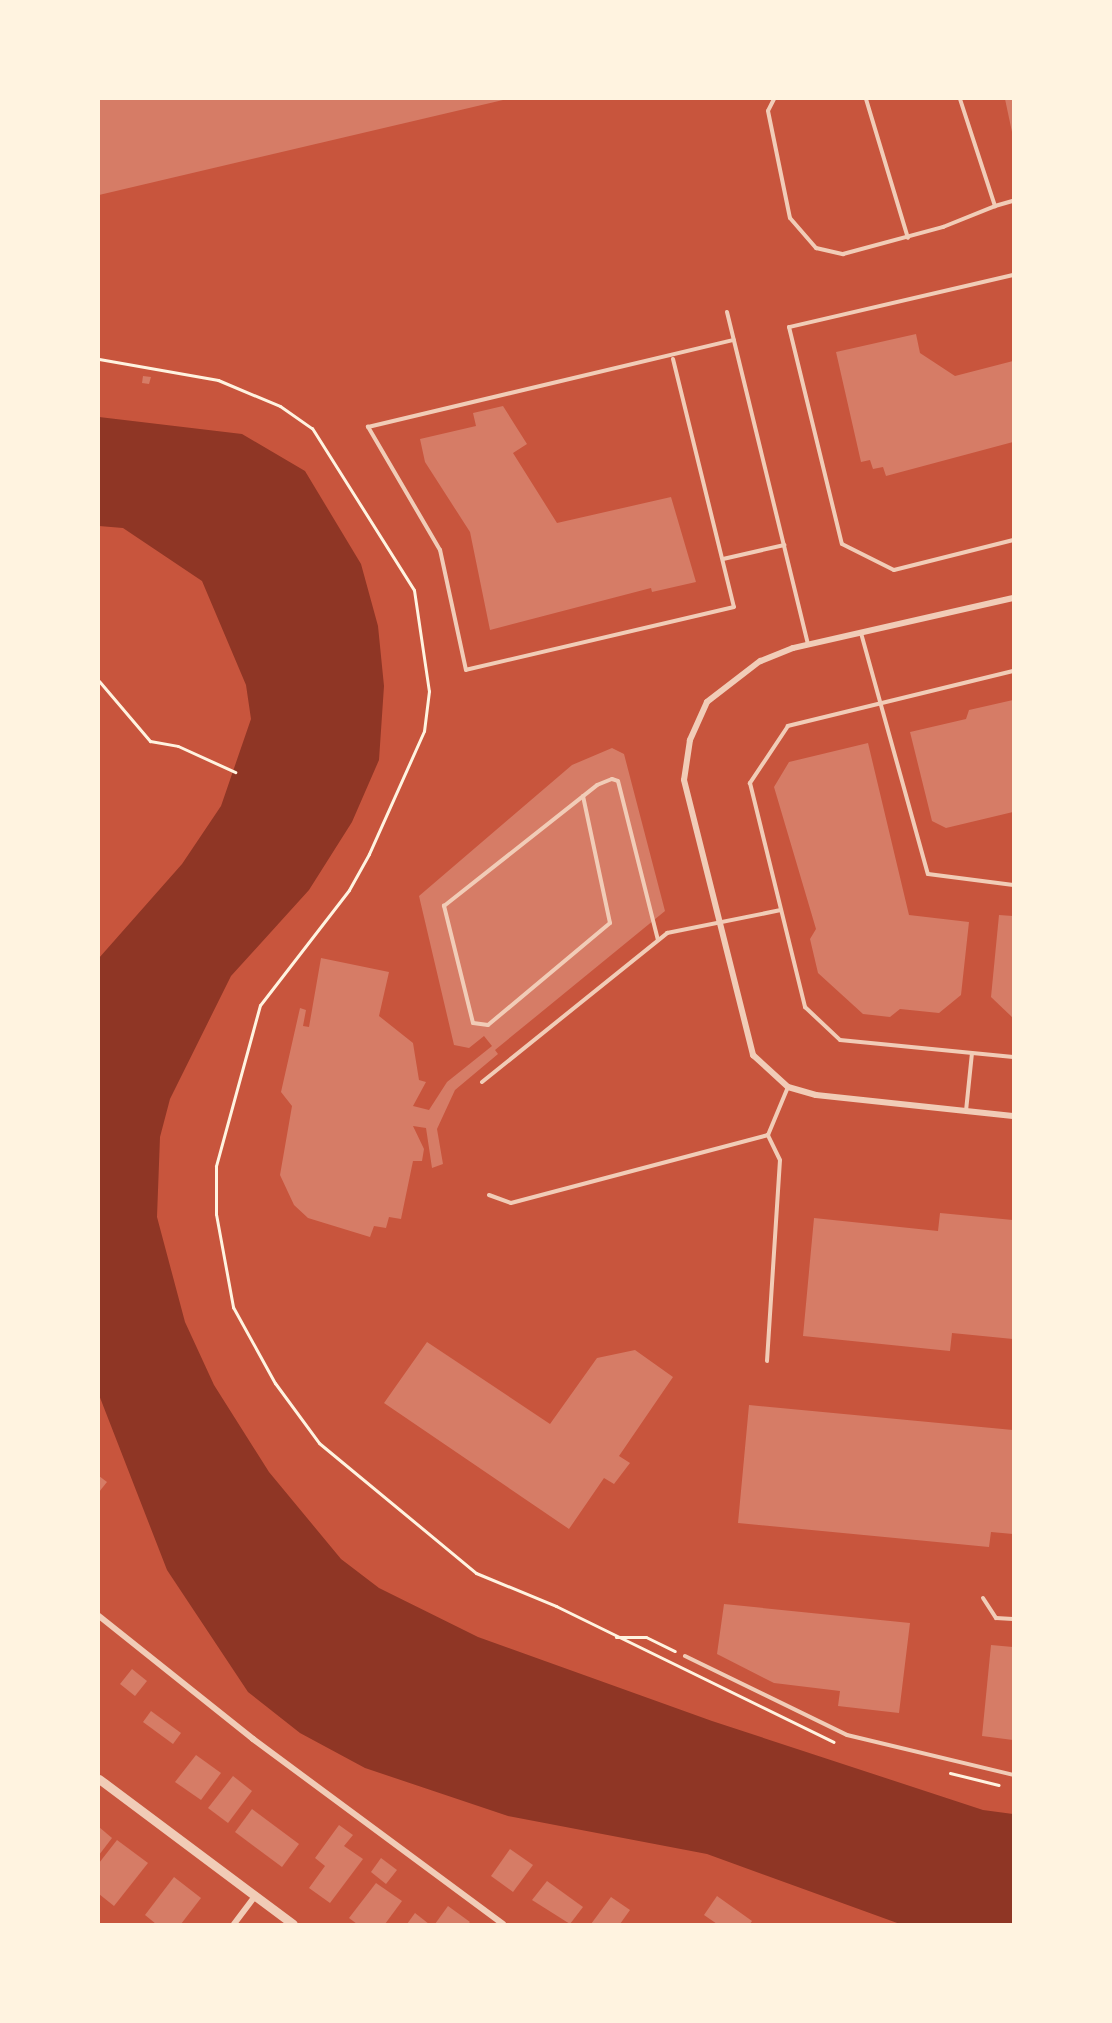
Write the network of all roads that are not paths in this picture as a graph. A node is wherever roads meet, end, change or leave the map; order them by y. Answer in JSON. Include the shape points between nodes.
{"nodes":[{"id":1,"x":774,"y":99,"type":"edge"},
{"id":2,"x":866,"y":99,"type":"edge"},
{"id":3,"x":960,"y":99,"type":"edge"},
{"id":4,"x":1013,"y":201,"type":"edge"},
{"id":5,"x":995,"y":206,"type":"junction"},
{"id":6,"x":908,"y":238,"type":"junction"},
{"id":7,"x":1013,"y":274,"type":"edge"},
{"id":8,"x":728,"y":312,"type":"dead end"},
{"id":9,"x":734,"y":340,"type":"junction"},
{"id":10,"x":673,"y":358,"type":"junction"},
{"id":11,"x":1013,"y":540,"type":"edge"},
{"id":12,"x":784,"y":545,"type":"junction"},
{"id":13,"x":723,"y":560,"type":"junction"},
{"id":14,"x":1013,"y":598,"type":"edge"},
{"id":15,"x":861,"y":633,"type":"junction"},
{"id":16,"x":808,"y":645,"type":"junction"},
{"id":17,"x":1013,"y":671,"type":"edge"},
{"id":18,"x":878,"y":704,"type":"junction"},
{"id":19,"x":583,"y":796,"type":"junction"},
{"id":20,"x":1013,"y":885,"type":"edge"},
{"id":21,"x":781,"y":910,"type":"junction"},
{"id":22,"x":716,"y":923,"type":"junction"},
{"id":23,"x":658,"y":940,"type":"junction"},
{"id":24,"x":972,"y":1053,"type":"junction"},
{"id":25,"x":1013,"y":1057,"type":"edge"},
{"id":26,"x":482,"y":1082,"type":"dead end"},
{"id":27,"x":788,"y":1087,"type":"junction"},
{"id":28,"x":966,"y":1111,"type":"junction"},
{"id":29,"x":1013,"y":1116,"type":"edge"},
{"id":30,"x":768,"y":1135,"type":"junction"},
{"id":31,"x":489,"y":1195,"type":"dead end"},
{"id":32,"x":767,"y":1361,"type":"dead end"},
{"id":33,"x":983,"y":1598,"type":"dead end"},
{"id":34,"x":99,"y":1616,"type":"edge"},
{"id":35,"x":1013,"y":1619,"type":"edge"},
{"id":36,"x":685,"y":1656,"type":"road end"},
{"id":37,"x":1013,"y":1775,"type":"edge"},
{"id":38,"x":99,"y":1779,"type":"edge"},
{"id":39,"x":256,"y":1895,"type":"junction"},
{"id":40,"x":234,"y":1924,"type":"edge"},
{"id":41,"x":293,"y":1924,"type":"edge"},
{"id":42,"x":503,"y":1924,"type":"edge"}],
"edges":[{"from":1,"to":6,"type":"lane","via":[[768,111],[790,218],[816,248],[843,254]]},
{"from":2,"to":6,"type":"lane"},
{"from":3,"to":5,"type":"lane"},
{"from":4,"to":5,"type":"lane"},
{"from":5,"to":6,"type":"lane"},
{"from":7,"to":11,"type":"lane","via":[[789,327],[842,544],[894,570]]},
{"from":8,"to":9,"type":"lane"},
{"from":9,"to":10,"type":"lane"},
{"from":9,"to":12,"type":"lane"},
{"from":10,"to":13,"type":"lane"},
{"from":10,"to":13,"type":"lane","via":[[664,355],[368,427],[440,550],[466,670],[734,607]]},
{"from":12,"to":13,"type":"lane"},
{"from":12,"to":16,"type":"lane"},
{"from":14,"to":15,"type":"street"},
{"from":15,"to":16,"type":"street"},
{"from":15,"to":18,"type":"lane"},
{"from":16,"to":22,"type":"street","via":[[760,661],[724,686],[707,702],[690,740],[684,780]]},
{"from":17,"to":18,"type":"lane"},
{"from":18,"to":20,"type":"lane","via":[[928,874]]},
{"from":18,"to":21,"type":"lane","via":[[788,726],[750,783]]},
{"from":19,"to":19,"type":"lane","via":[[444,906],[473,1023],[488,1025],[610,923]]},
{"from":19,"to":23,"type":"lane","via":[[597,785],[618,781]]},
{"from":21,"to":22,"type":"lane"},
{"from":21,"to":24,"type":"lane","via":[[805,1007],[840,1040]]},
{"from":22,"to":23,"type":"lane"},
{"from":22,"to":27,"type":"street","via":[[753,1055]]},
{"from":23,"to":26,"type":"lane"},
{"from":24,"to":25,"type":"lane"},
{"from":24,"to":28,"type":"lane"},
{"from":27,"to":28,"type":"street"},
{"from":27,"to":30,"type":"lane"},
{"from":28,"to":29,"type":"street"},
{"from":30,"to":31,"type":"lane","via":[[511,1203]]},
{"from":30,"to":32,"type":"lane","via":[[780,1160]]},
{"from":33,"to":35,"type":"lane","via":[[996,1618]]},
{"from":34,"to":42,"type":"street","via":[[252,1739]]},
{"from":36,"to":37,"type":"lane","via":[[847,1735]]},
{"from":38,"to":39,"type":"street"},
{"from":39,"to":40,"type":"street"},
{"from":39,"to":41,"type":"street"}]}
